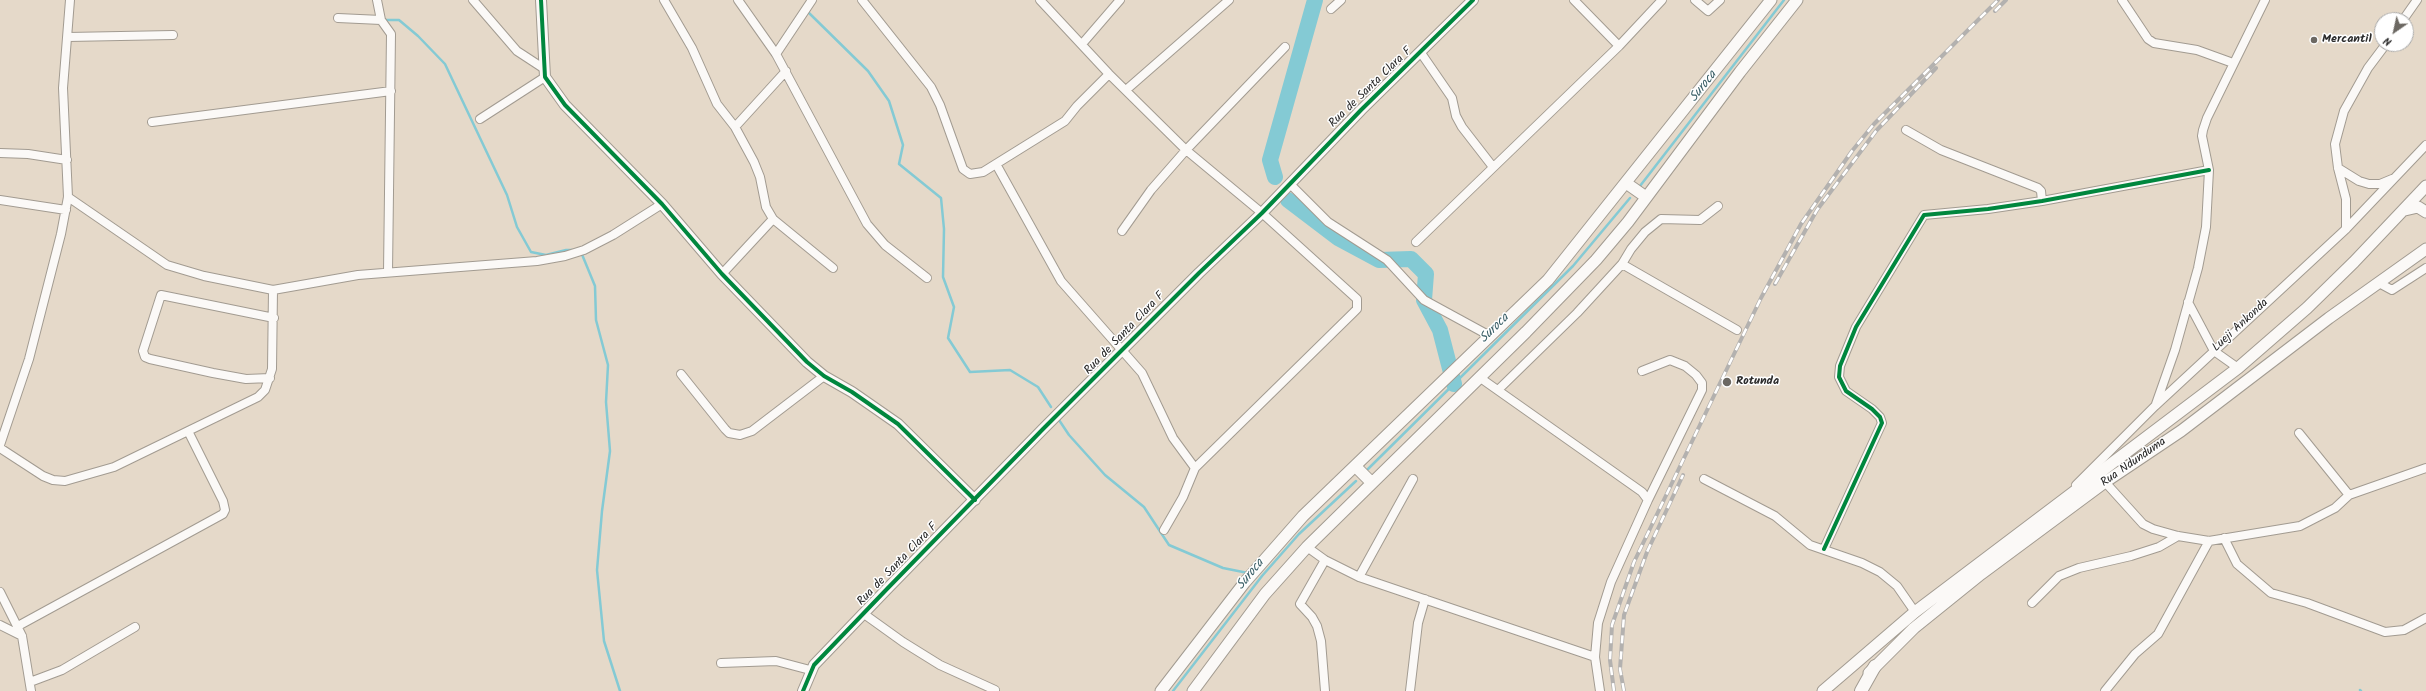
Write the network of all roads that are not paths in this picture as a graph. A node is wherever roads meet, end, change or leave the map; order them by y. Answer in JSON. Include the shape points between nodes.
{"nodes":[{"id":1,"x":70,"y":0,"type":"edge"},
{"id":2,"x":377,"y":0,"type":"edge"},
{"id":3,"x":473,"y":0,"type":"edge"},
{"id":4,"x":541,"y":0,"type":"edge"},
{"id":5,"x":664,"y":0,"type":"edge"},
{"id":6,"x":738,"y":0,"type":"edge"},
{"id":7,"x":812,"y":0,"type":"edge"},
{"id":8,"x":862,"y":0,"type":"edge"},
{"id":9,"x":1040,"y":0,"type":"edge"},
{"id":10,"x":1120,"y":0,"type":"edge"},
{"id":11,"x":1229,"y":0,"type":"edge"},
{"id":12,"x":1341,"y":0,"type":"edge"},
{"id":13,"x":1473,"y":0,"type":"edge"},
{"id":14,"x":1574,"y":0,"type":"edge"},
{"id":15,"x":1662,"y":0,"type":"edge"},
{"id":16,"x":1695,"y":0,"type":"edge"},
{"id":17,"x":1720,"y":0,"type":"edge"},
{"id":18,"x":1771,"y":0,"type":"edge"},
{"id":19,"x":1797,"y":0,"type":"edge"},
{"id":20,"x":2122,"y":0,"type":"edge"},
{"id":21,"x":2265,"y":0,"type":"edge"},
{"id":22,"x":2417,"y":0,"type":"edge"},
{"id":23,"x":1331,"y":9,"type":"dead end"},
{"id":24,"x":2409,"y":12,"type":"edge"},
{"id":25,"x":338,"y":18,"type":"dead end"},
{"id":26,"x":381,"y":20,"type":"junction"},
{"id":27,"x":173,"y":35,"type":"dead end"},
{"id":28,"x":68,"y":37,"type":"junction"},
{"id":29,"x":1082,"y":44,"type":"junction"},
{"id":30,"x":1619,"y":46,"type":"junction"},
{"id":31,"x":1285,"y":47,"type":"dead end"},
{"id":32,"x":2380,"y":52,"type":"edge"},
{"id":33,"x":1421,"y":53,"type":"junction"},
{"id":34,"x":776,"y":54,"type":"junction"},
{"id":35,"x":2233,"y":63,"type":"junction"},
{"id":36,"x":786,"y":71,"type":"junction"},
{"id":37,"x":544,"y":73,"type":"junction"},
{"id":38,"x":1109,"y":74,"type":"junction"},
{"id":39,"x":1126,"y":90,"type":"junction"},
{"id":40,"x":392,"y":91,"type":"junction"},
{"id":41,"x":480,"y":119,"type":"dead end"},
{"id":42,"x":152,"y":122,"type":"dead end"},
{"id":43,"x":735,"y":127,"type":"junction"},
{"id":44,"x":1906,"y":130,"type":"dead end"},
{"id":45,"x":2426,"y":145,"type":"edge"},
{"id":46,"x":1186,"y":150,"type":"junction"},
{"id":47,"x":0,"y":153,"type":"edge"},
{"id":48,"x":67,"y":160,"type":"junction"},
{"id":49,"x":996,"y":164,"type":"junction"},
{"id":50,"x":1493,"y":167,"type":"junction"},
{"id":51,"x":2338,"y":168,"type":"junction"},
{"id":52,"x":2209,"y":170,"type":"junction"},
{"id":53,"x":2394,"y":179,"type":"junction"},
{"id":54,"x":1626,"y":183,"type":"junction"},
{"id":55,"x":1290,"y":184,"type":"junction"},
{"id":56,"x":2426,"y":186,"type":"edge"},
{"id":57,"x":68,"y":197,"type":"junction"},
{"id":58,"x":1646,"y":197,"type":"junction"},
{"id":59,"x":0,"y":200,"type":"edge"},
{"id":60,"x":2042,"y":201,"type":"junction"},
{"id":61,"x":662,"y":204,"type":"junction"},
{"id":62,"x":1718,"y":206,"type":"dead end"},
{"id":63,"x":66,"y":210,"type":"junction"},
{"id":64,"x":2404,"y":210,"type":"junction"},
{"id":65,"x":2426,"y":212,"type":"edge"},
{"id":66,"x":1262,"y":213,"type":"junction"},
{"id":67,"x":773,"y":219,"type":"junction"},
{"id":68,"x":2346,"y":229,"type":"junction"},
{"id":69,"x":1122,"y":231,"type":"dead end"},
{"id":70,"x":1416,"y":242,"type":"dead end"},
{"id":71,"x":2426,"y":249,"type":"edge"},
{"id":72,"x":1622,"y":264,"type":"junction"},
{"id":73,"x":833,"y":268,"type":"dead end"},
{"id":74,"x":2426,"y":268,"type":"edge"},
{"id":75,"x":388,"y":272,"type":"junction"},
{"id":76,"x":722,"y":274,"type":"junction"},
{"id":77,"x":927,"y":278,"type":"dead end"},
{"id":78,"x":2380,"y":283,"type":"junction"},
{"id":79,"x":273,"y":290,"type":"junction"},
{"id":80,"x":2188,"y":302,"type":"junction"},
{"id":81,"x":274,"y":318,"type":"junction"},
{"id":82,"x":1737,"y":330,"type":"dead end"},
{"id":83,"x":1490,"y":336,"type":"junction"},
{"id":84,"x":1123,"y":351,"type":"junction"},
{"id":85,"x":2214,"y":351,"type":"junction"},
{"id":86,"x":2238,"y":368,"type":"junction"},
{"id":87,"x":1642,"y":371,"type":"dead end"},
{"id":88,"x":681,"y":374,"type":"dead end"},
{"id":89,"x":824,"y":376,"type":"junction"},
{"id":90,"x":1478,"y":377,"type":"junction"},
{"id":91,"x":270,"y":378,"type":"junction"},
{"id":92,"x":1498,"y":390,"type":"junction"},
{"id":93,"x":2155,"y":406,"type":"junction"},
{"id":94,"x":188,"y":431,"type":"junction"},
{"id":95,"x":2299,"y":433,"type":"dead end"},
{"id":96,"x":0,"y":447,"type":"edge"},
{"id":97,"x":1355,"y":466,"type":"junction"},
{"id":98,"x":1195,"y":468,"type":"junction"},
{"id":99,"x":2426,"y":468,"type":"edge"},
{"id":100,"x":1413,"y":479,"type":"dead end"},
{"id":101,"x":1704,"y":479,"type":"dead end"},
{"id":102,"x":2105,"y":482,"type":"junction"},
{"id":103,"x":1372,"y":483,"type":"junction"},
{"id":104,"x":2349,"y":496,"type":"junction"},
{"id":105,"x":976,"y":500,"type":"junction"},
{"id":106,"x":1648,"y":500,"type":"junction"},
{"id":107,"x":2054,"y":507,"type":"junction"},
{"id":108,"x":1164,"y":530,"type":"dead end"},
{"id":109,"x":2178,"y":536,"type":"junction"},
{"id":110,"x":2224,"y":538,"type":"junction"},
{"id":111,"x":2209,"y":541,"type":"junction"},
{"id":112,"x":1307,"y":547,"type":"junction"},
{"id":113,"x":1824,"y":549,"type":"junction"},
{"id":114,"x":1325,"y":560,"type":"junction"},
{"id":115,"x":1359,"y":577,"type":"junction"},
{"id":116,"x":0,"y":592,"type":"edge"},
{"id":117,"x":1425,"y":599,"type":"junction"},
{"id":118,"x":2032,"y":603,"type":"dead end"},
{"id":119,"x":1915,"y":612,"type":"junction"},
{"id":120,"x":864,"y":614,"type":"junction"},
{"id":121,"x":2426,"y":618,"type":"edge"},
{"id":122,"x":0,"y":625,"type":"edge"},
{"id":123,"x":18,"y":626,"type":"junction"},
{"id":124,"x":135,"y":627,"type":"dead end"},
{"id":125,"x":22,"y":636,"type":"junction"},
{"id":126,"x":1595,"y":657,"type":"junction"},
{"id":127,"x":721,"y":663,"type":"dead end"},
{"id":128,"x":1875,"y":666,"type":"junction"},
{"id":129,"x":810,"y":670,"type":"junction"},
{"id":130,"x":31,"y":687,"type":"edge"},
{"id":131,"x":995,"y":690,"type":"dead end"},
{"id":132,"x":803,"y":691,"type":"edge"},
{"id":133,"x":1161,"y":691,"type":"edge"},
{"id":134,"x":1193,"y":691,"type":"edge"},
{"id":135,"x":1324,"y":691,"type":"edge"},
{"id":136,"x":1410,"y":691,"type":"edge"},
{"id":137,"x":1600,"y":691,"type":"edge"},
{"id":138,"x":1823,"y":691,"type":"edge"},
{"id":139,"x":1856,"y":691,"type":"edge"},
{"id":140,"x":1861,"y":691,"type":"edge"},
{"id":141,"x":2105,"y":691,"type":"edge"}],
"edges":[{"from":1,"to":28,"type":"street"},
{"from":2,"to":26,"type":"street"},
{"from":3,"to":37,"type":"street","via":[[517,51]]},
{"from":4,"to":37,"type":"street"},
{"from":5,"to":43,"type":"street","via":[[692,48],[717,104]]},
{"from":6,"to":34,"type":"street"},
{"from":7,"to":34,"type":"street"},
{"from":8,"to":49,"type":"street","via":[[931,87],[963,169],[970,174],[979,174]]},
{"from":9,"to":29,"type":"street"},
{"from":10,"to":29,"type":"street"},
{"from":11,"to":39,"type":"street"},
{"from":12,"to":23,"type":"street"},
{"from":13,"to":33,"type":"street","name":"Rua de Santa Clara F"},
{"from":14,"to":30,"type":"street"},
{"from":15,"to":30,"type":"street"},
{"from":16,"to":17,"type":"street","via":[[1708,11]]},
{"from":18,"to":54,"type":"main road"},
{"from":19,"to":58,"type":"main road"},
{"from":20,"to":35,"type":"street","via":[[2148,39],[2154,43],[2197,50]]},
{"from":21,"to":35,"type":"street"},
{"from":22,"to":24,"type":"street"},
{"from":25,"to":26,"type":"street"},
{"from":26,"to":40,"type":"street","via":[[391,34]]},
{"from":27,"to":28,"type":"street"},
{"from":28,"to":48,"type":"street","via":[[63,88]]},
{"from":29,"to":38,"type":"street"},
{"from":30,"to":50,"type":"street"},
{"from":31,"to":46,"type":"street"},
{"from":32,"to":51,"type":"street","via":[[2368,68],[2344,112],[2335,144]]},
{"from":33,"to":50,"type":"street","via":[[1452,98],[1456,116],[1462,127]]},
{"from":33,"to":55,"type":"street","name":"Rua de Santa Clara F","via":[[1361,110]]},
{"from":34,"to":36,"type":"street"},
{"from":35,"to":52,"type":"street","via":[[2203,130]]},
{"from":36,"to":43,"type":"street"},
{"from":36,"to":77,"type":"street","via":[[867,224],[885,245]]},
{"from":37,"to":41,"type":"street"},
{"from":37,"to":61,"type":"street","via":[[576,117]]},
{"from":38,"to":39,"type":"street"},
{"from":38,"to":49,"type":"street","via":[[1065,121]]},
{"from":39,"to":46,"type":"street"},
{"from":40,"to":42,"type":"street"},
{"from":40,"to":75,"type":"street"},
{"from":43,"to":67,"type":"street","via":[[757,169],[766,207]]},
{"from":44,"to":60,"type":"street","via":[[1941,150],[2038,188]]},
{"from":45,"to":53,"type":"street","name":"Lueji Ankonda"},
{"from":46,"to":66,"type":"street"},
{"from":46,"to":69,"type":"street","via":[[1151,190]]},
{"from":47,"to":48,"type":"street"},
{"from":48,"to":57,"type":"street"},
{"from":49,"to":84,"type":"street","via":[[1060,281]]},
{"from":50,"to":70,"type":"street"},
{"from":51,"to":53,"type":"street","via":[[2369,184],[2380,184]]},
{"from":51,"to":68,"type":"street","via":[[2346,199]]},
{"from":52,"to":60,"type":"street"},
{"from":52,"to":80,"type":"street","via":[[2206,227]]},
{"from":53,"to":68,"type":"street","name":"Lueji Ankonda"},
{"from":54,"to":58,"type":"main road"},
{"from":54,"to":83,"type":"main road","via":[[1548,280]]},
{"from":55,"to":66,"type":"street","name":"Rua de Santa Clara F"},
{"from":55,"to":83,"type":"street","via":[[1332,226],[1387,260],[1424,300]]},
{"from":56,"to":64,"type":"main road"},
{"from":57,"to":63,"type":"street"},
{"from":57,"to":79,"type":"street","via":[[168,264],[204,276]]},
{"from":58,"to":90,"type":"main road","via":[[1596,260]]},
{"from":59,"to":63,"type":"street"},
{"from":60,"to":113,"type":"street","via":[[1988,209],[1924,214],[1856,327],[1840,366],[1839,377],[1846,391],[1872,409],[1882,423]]},
{"from":61,"to":75,"type":"street","via":[[613,235],[584,250],[565,256],[537,261]]},
{"from":61,"to":76,"type":"street"},
{"from":62,"to":72,"type":"street","via":[[1700,220],[1661,219],[1645,232]]},
{"from":63,"to":96,"type":"street","via":[[24,378]]},
{"from":64,"to":65,"type":"main road","via":[[2418,207]]},
{"from":64,"to":86,"type":"main road","name":"Rua Ndunduma","via":[[2307,308]]},
{"from":66,"to":84,"type":"street","name":"Rua de Santa Clara F","via":[[1199,272]]},
{"from":66,"to":98,"type":"street","via":[[1357,299],[1357,309]]},
{"from":67,"to":73,"type":"street"},
{"from":67,"to":76,"type":"street"},
{"from":68,"to":85,"type":"street","name":"Lueji Ankonda"},
{"from":71,"to":78,"type":"main road","name":"Rua Ndunduma"},
{"from":72,"to":82,"type":"street"},
{"from":72,"to":92,"type":"street","via":[[1577,313]]},
{"from":74,"to":78,"type":"street","via":[[2392,290]]},
{"from":75,"to":79,"type":"street","via":[[307,282]]},
{"from":76,"to":89,"type":"street","via":[[807,362]]},
{"from":78,"to":102,"type":"main road","name":"Rua Ndunduma","via":[[2329,318],[2181,430]]},
{"from":79,"to":81,"type":"street"},
{"from":80,"to":85,"type":"street"},
{"from":80,"to":93,"type":"street","via":[[2175,350]]},
{"from":81,"to":91,"type":"street"},
{"from":81,"to":91,"type":"street","via":[[161,295],[143,351],[145,357],[150,359],[219,374],[246,379]]},
{"from":83,"to":97,"type":"main road"},
{"from":84,"to":98,"type":"street","via":[[1142,373],[1173,438]]},
{"from":84,"to":105,"type":"street","name":"Rua de Santa Clara F","via":[[1043,429]]},
{"from":85,"to":86,"type":"street"},
{"from":85,"to":93,"type":"street","name":"Lueji Ankonda"},
{"from":86,"to":107,"type":"main road","name":"Rua Ndunduma"},
{"from":87,"to":106,"type":"street","via":[[1670,360],[1685,366],[1702,383],[1702,390]]},
{"from":88,"to":89,"type":"street","via":[[725,429],[740,435],[752,431]]},
{"from":89,"to":105,"type":"street","via":[[898,424]]},
{"from":90,"to":92,"type":"street"},
{"from":90,"to":103,"type":"main road"},
{"from":91,"to":94,"type":"street","via":[[265,390],[258,397]]},
{"from":92,"to":106,"type":"street","via":[[1642,492]]},
{"from":93,"to":107,"type":"street","name":"Lueji Ankonda"},
{"from":94,"to":96,"type":"street","via":[[114,467],[65,481],[43,476]]},
{"from":94,"to":123,"type":"street","via":[[223,501],[223,514]]},
{"from":95,"to":104,"type":"street"},
{"from":97,"to":103,"type":"main road"},
{"from":97,"to":133,"type":"main road","via":[[1303,516],[1263,560]]},
{"from":98,"to":108,"type":"street","via":[[1183,497]]},
{"from":99,"to":104,"type":"street"},
{"from":100,"to":115,"type":"street"},
{"from":101,"to":113,"type":"street","via":[[1775,516],[1805,542]]},
{"from":102,"to":109,"type":"street","via":[[2143,524],[2153,530]]},
{"from":102,"to":128,"type":"main road","name":"Rua Ndunduma","via":[[1981,574],[1914,628]]},
{"from":103,"to":112,"type":"main road"},
{"from":104,"to":110,"type":"street","via":[[2335,508],[2300,526]]},
{"from":105,"to":120,"type":"street","name":"Rua de Santa Clara F"},
{"from":106,"to":126,"type":"street","via":[[1611,582],[1598,623]]},
{"from":107,"to":119,"type":"main road","name":"Rua Ndunduma"},
{"from":109,"to":111,"type":"street"},
{"from":109,"to":118,"type":"street","via":[[2168,544],[2143,553],[2079,568],[2059,576]]},
{"from":110,"to":111,"type":"street"},
{"from":110,"to":121,"type":"street","via":[[2237,564],[2277,596],[2307,603],[2385,632],[2404,630]]},
{"from":111,"to":141,"type":"street","via":[[2158,634],[2135,654]]},
{"from":112,"to":114,"type":"street"},
{"from":112,"to":134,"type":"main road","via":[[1266,594]]},
{"from":113,"to":119,"type":"street","via":[[1880,572],[1897,586]]},
{"from":114,"to":115,"type":"street"},
{"from":114,"to":135,"type":"street","via":[[1300,604],[1317,626],[1321,641]]},
{"from":115,"to":117,"type":"street"},
{"from":116,"to":123,"type":"street"},
{"from":117,"to":126,"type":"street"},
{"from":117,"to":136,"type":"street","via":[[1418,623]]},
{"from":119,"to":138,"type":"main road","name":"Rua Ndunduma"},
{"from":120,"to":129,"type":"street","name":"Rua de Santa Clara F"},
{"from":120,"to":131,"type":"street","via":[[940,665]]},
{"from":122,"to":125,"type":"street"},
{"from":123,"to":125,"type":"street"},
{"from":124,"to":130,"type":"street"},
{"from":125,"to":130,"type":"street"},
{"from":126,"to":137,"type":"street"},
{"from":127,"to":129,"type":"street","via":[[776,661]]},
{"from":128,"to":139,"type":"main road","name":"Rua Ndunduma"},
{"from":128,"to":140,"type":"main road"},
{"from":129,"to":132,"type":"street","name":"Rua de Santa Clara F"}]}
